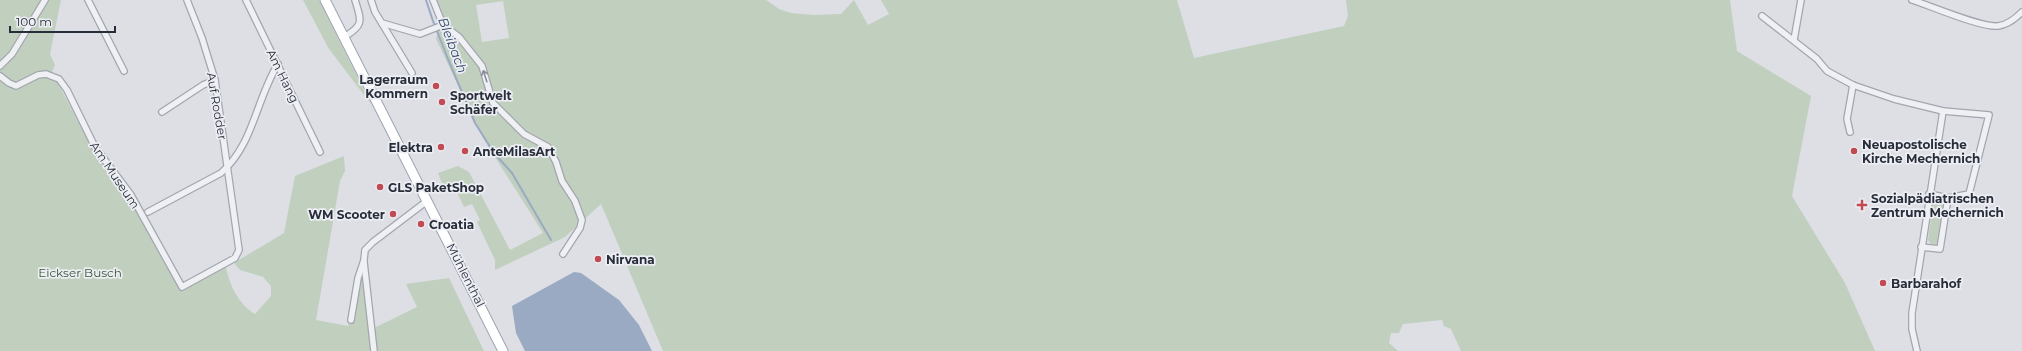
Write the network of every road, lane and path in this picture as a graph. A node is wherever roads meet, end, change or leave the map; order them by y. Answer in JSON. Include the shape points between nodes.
{"nodes":[{"id":1,"x":45,"y":0,"type":"edge"},
{"id":2,"x":88,"y":0,"type":"edge"},
{"id":3,"x":187,"y":0,"type":"edge"},
{"id":4,"x":246,"y":0,"type":"edge"},
{"id":5,"x":325,"y":0,"type":"edge"},
{"id":6,"x":355,"y":0,"type":"edge"},
{"id":7,"x":372,"y":0,"type":"edge"},
{"id":8,"x":433,"y":0,"type":"edge"},
{"id":9,"x":1802,"y":0,"type":"edge"},
{"id":10,"x":1912,"y":0,"type":"edge"},
{"id":11,"x":1924,"y":2,"type":"edge"},
{"id":12,"x":2022,"y":12,"type":"edge"},
{"id":13,"x":1762,"y":16,"type":"dead end"},
{"id":14,"x":382,"y":23,"type":"junction"},
{"id":15,"x":438,"y":28,"type":"junction"},
{"id":16,"x":344,"y":37,"type":"junction"},
{"id":17,"x":1794,"y":40,"type":"junction"},
{"id":18,"x":278,"y":64,"type":"junction"},
{"id":19,"x":0,"y":66,"type":"edge"},
{"id":20,"x":124,"y":71,"type":"dead end"},
{"id":21,"x":412,"y":74,"type":"dead end"},
{"id":22,"x":0,"y":76,"type":"edge"},
{"id":23,"x":215,"y":80,"type":"junction"},
{"id":24,"x":1853,"y":85,"type":"junction"},
{"id":25,"x":1943,"y":111,"type":"junction"},
{"id":26,"x":162,"y":112,"type":"dead end"},
{"id":27,"x":1850,"y":132,"type":"dead end"},
{"id":28,"x":320,"y":152,"type":"dead end"},
{"id":29,"x":228,"y":168,"type":"junction"},
{"id":30,"x":1929,"y":194,"type":"junction"},
{"id":31,"x":1948,"y":198,"type":"junction"},
{"id":32,"x":427,"y":200,"type":"junction"},
{"id":33,"x":148,"y":212,"type":"dead end"},
{"id":34,"x":1921,"y":247,"type":"junction"},
{"id":35,"x":563,"y":254,"type":"dead end"},
{"id":36,"x":364,"y":260,"type":"junction"},
{"id":37,"x":182,"y":287,"type":"joint"},
{"id":38,"x":351,"y":320,"type":"dead end"},
{"id":39,"x":374,"y":351,"type":"edge"},
{"id":40,"x":503,"y":351,"type":"edge"},
{"id":41,"x":1917,"y":351,"type":"edge"}],
"edges":[{"from":1,"to":19,"type":"street","via":[[12,54]]},
{"from":2,"to":20,"type":"street"},
{"from":3,"to":23,"type":"street","name":"Auf Rodder"},
{"from":4,"to":18,"type":"street","name":"Am Hang"},
{"from":5,"to":16,"type":"main road","name":"Mühlenthal"},
{"from":6,"to":16,"type":"street","via":[[360,22],[357,29]]},
{"from":7,"to":14,"type":"street","via":[[374,12]]},
{"from":8,"to":15,"type":"street"},
{"from":9,"to":17,"type":"street"},
{"from":10,"to":11,"type":"street"},
{"from":11,"to":12,"type":"street","via":[[1962,18],[1998,26]]},
{"from":13,"to":17,"type":"street"},
{"from":14,"to":15,"type":"street","via":[[420,34]]},
{"from":14,"to":21,"type":"street"},
{"from":35,"to":15,"type":"street","one_way":true,"via":[[582,220],[548,147],[524,134],[510,122],[494,103],[482,66],[459,37]]},
{"from":16,"to":32,"type":"main road","name":"Mühlenthal"},
{"from":17,"to":24,"type":"street","via":[[1827,71]]},
{"from":18,"to":28,"type":"street","name":"Am Hang"},
{"from":18,"to":29,"type":"street","via":[[272,73],[255,122]]},
{"from":22,"to":37,"type":"street","name":"Am Museum","via":[[16,86],[38,74],[59,79],[95,147],[131,195]]},
{"from":23,"to":26,"type":"street"},
{"from":23,"to":29,"type":"street","name":"Auf Rodder"},
{"from":24,"to":25,"type":"street","via":[[1894,99]]},
{"from":24,"to":27,"type":"street","via":[[1847,119]]},
{"from":25,"to":30,"type":"street"},
{"from":25,"to":31,"type":"street","via":[[1989,115],[1969,194]]},
{"from":29,"to":33,"type":"street"},
{"from":29,"to":37,"type":"street","name":"Auf Rodder","via":[[239,250],[235,258]]},
{"from":30,"to":31,"type":"street"},
{"from":30,"to":34,"type":"street"},
{"from":31,"to":34,"type":"street","via":[[1940,249]]},
{"from":32,"to":36,"type":"street","via":[[373,242],[365,250]]},
{"from":32,"to":40,"type":"main road","name":"Mühlenthal"},
{"from":34,"to":41,"type":"street","via":[[1912,313],[1912,329]]},
{"from":36,"to":38,"type":"street","via":[[358,278]]},
{"from":36,"to":39,"type":"street"}]}
